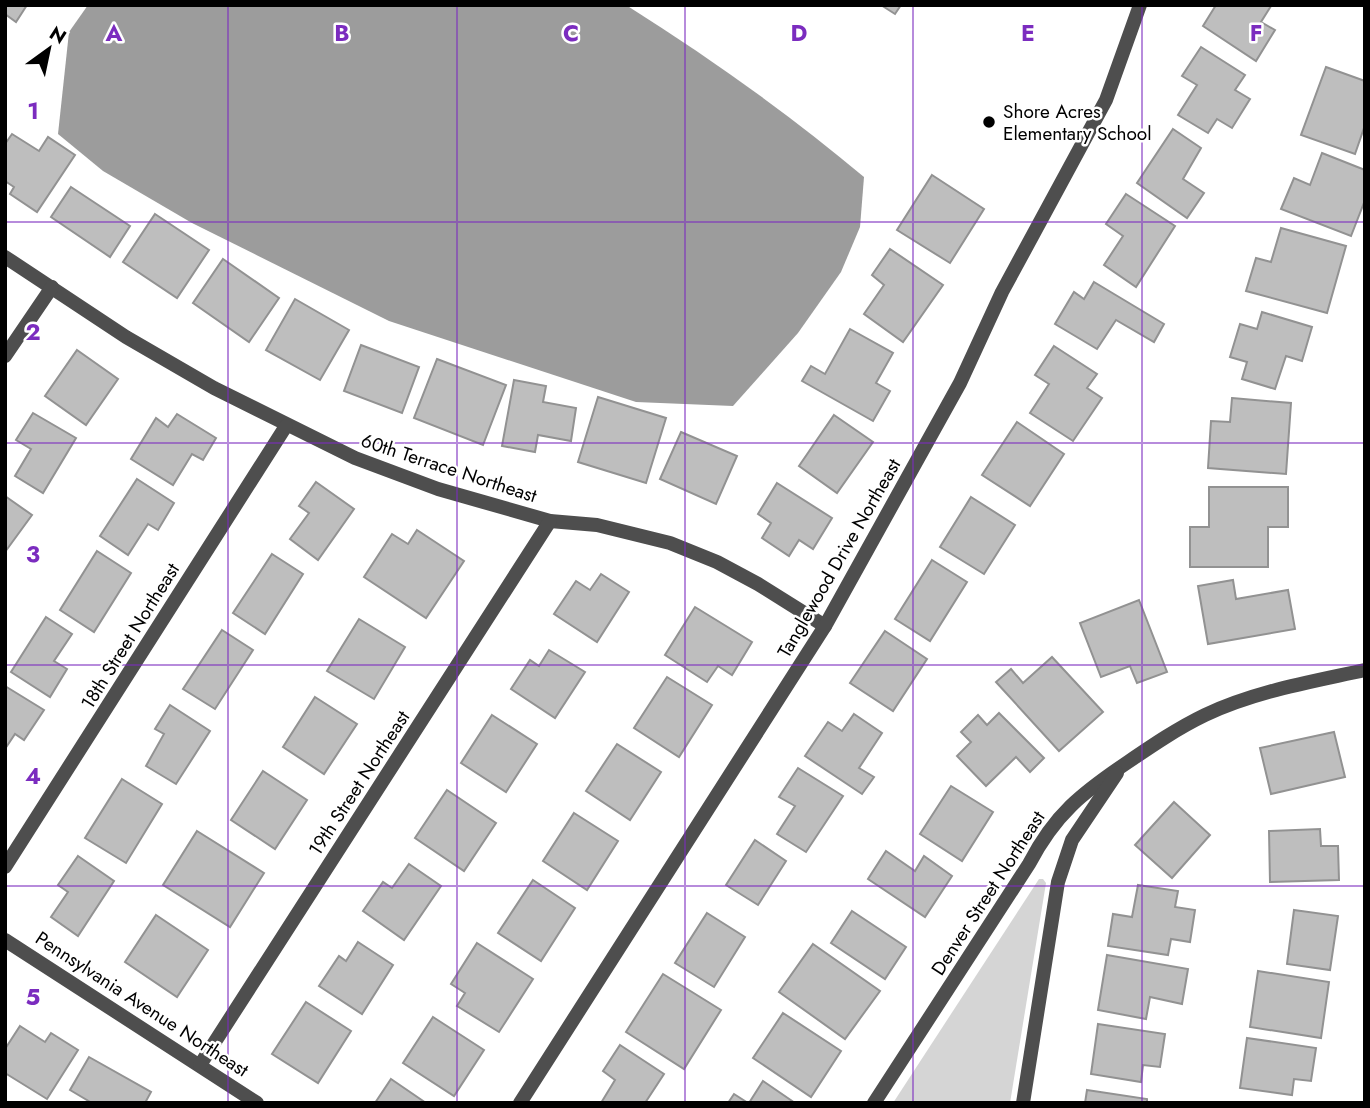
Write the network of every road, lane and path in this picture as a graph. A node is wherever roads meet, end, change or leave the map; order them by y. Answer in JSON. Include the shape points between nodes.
{"nodes":[{"id":1,"x":1140,"y":5,"type":"edge"},
{"id":2,"x":5,"y":257,"type":"edge"},
{"id":3,"x":52,"y":287,"type":"junction"},
{"id":4,"x":5,"y":356,"type":"edge"},
{"id":5,"x":286,"y":426,"type":"junction"},
{"id":6,"x":550,"y":521,"type":"junction"},
{"id":7,"x":825,"y":626,"type":"junction"},
{"id":8,"x":1365,"y":670,"type":"edge"},
{"id":9,"x":1122,"y":765,"type":"junction"},
{"id":10,"x":5,"y":867,"type":"edge"},
{"id":11,"x":5,"y":940,"type":"edge"},
{"id":12,"x":200,"y":1065,"type":"junction"},
{"id":13,"x":257,"y":1103,"type":"edge"},
{"id":14,"x":520,"y":1103,"type":"edge"},
{"id":15,"x":874,"y":1103,"type":"edge"},
{"id":16,"x":1023,"y":1103,"type":"edge"}],
"edges":[{"from":1,"to":7,"type":"street","name":"Tanglewood Drive Northeast","via":[[1106,100],[1002,292],[948,405]]},
{"from":2,"to":3,"type":"street","name":"60th Terrace Northeast"},
{"from":3,"to":4,"type":"street"},
{"from":3,"to":5,"type":"street","name":"60th Terrace Northeast","via":[[126,337]]},
{"from":5,"to":6,"type":"street","name":"60th Terrace Northeast","via":[[438,489]]},
{"from":5,"to":10,"type":"street","name":"18th Street Northeast"},
{"from":6,"to":7,"type":"street","name":"60th Terrace Northeast","via":[[597,525],[682,548],[758,584]]},
{"from":6,"to":12,"type":"street","name":"19th Street Northeast"},
{"from":7,"to":14,"type":"street","name":"Tanglewood Drive Northeast"},
{"from":8,"to":9,"type":"street","name":"Denver Street Northeast","via":[[1287,686],[1207,714]]},
{"from":9,"to":15,"type":"street","name":"Denver Street Northeast","via":[[1072,802],[1052,825]]},
{"from":9,"to":16,"type":"street","via":[[1082,824],[1058,883]]},
{"from":11,"to":12,"type":"street","name":"Pennsylvania Avenue Northeast"},
{"from":12,"to":13,"type":"street","name":"Pennsylvania Avenue Northeast"}]}
